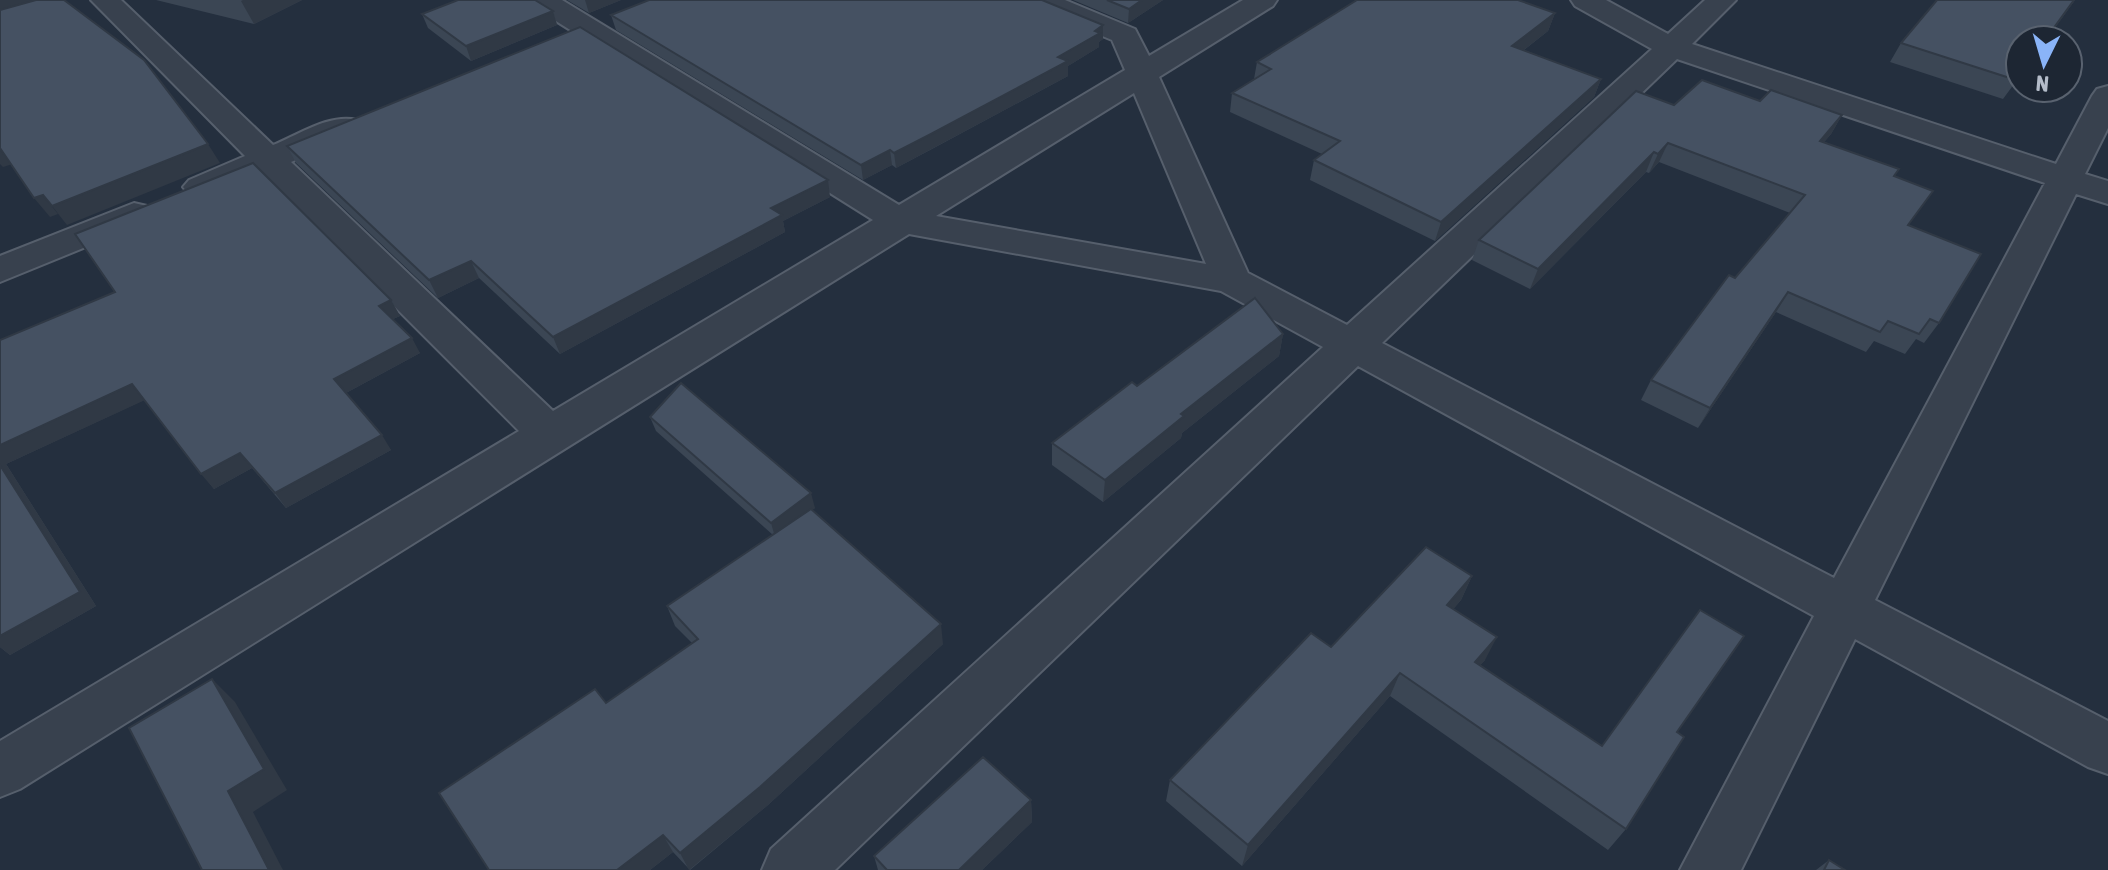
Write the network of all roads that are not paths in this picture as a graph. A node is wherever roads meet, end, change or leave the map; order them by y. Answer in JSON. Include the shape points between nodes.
{"nodes":[{"id":1,"x":105,"y":0,"type":"edge"},
{"id":2,"x":542,"y":0,"type":"edge"},
{"id":3,"x":1040,"y":0,"type":"edge"},
{"id":4,"x":1263,"y":0,"type":"edge"},
{"id":5,"x":1585,"y":0,"type":"edge"},
{"id":6,"x":1722,"y":0,"type":"edge"},
{"id":7,"x":627,"y":11,"type":"edge"},
{"id":8,"x":572,"y":34,"type":"junction"},
{"id":9,"x":1671,"y":47,"type":"junction"},
{"id":10,"x":1142,"y":74,"type":"junction"},
{"id":11,"x":2108,"y":96,"type":"edge"},
{"id":12,"x":369,"y":117,"type":"edge"},
{"id":13,"x":268,"y":159,"type":"junction"},
{"id":14,"x":2065,"y":179,"type":"junction"},
{"id":15,"x":2108,"y":193,"type":"edge"},
{"id":16,"x":900,"y":221,"type":"junction"},
{"id":17,"x":0,"y":270,"type":"edge"},
{"id":18,"x":1232,"y":281,"type":"junction"},
{"id":19,"x":1353,"y":345,"type":"junction"},
{"id":20,"x":550,"y":435,"type":"junction"},
{"id":21,"x":1845,"y":608,"type":"junction"},
{"id":22,"x":2108,"y":749,"type":"edge"},
{"id":23,"x":0,"y":771,"type":"edge"},
{"id":24,"x":792,"y":870,"type":"edge"},
{"id":25,"x":1710,"y":870,"type":"edge"}],
"edges":[{"from":1,"to":13,"type":"street"},
{"from":2,"to":8,"type":"street"},
{"from":3,"to":10,"type":"street","via":[[1125,35]]},
{"from":4,"to":10,"type":"street"},
{"from":5,"to":9,"type":"street"},
{"from":6,"to":9,"type":"street"},
{"from":7,"to":8,"type":"street"},
{"from":8,"to":16,"type":"street"},
{"from":9,"to":14,"type":"street"},
{"from":9,"to":19,"type":"street"},
{"from":10,"to":16,"type":"street"},
{"from":10,"to":18,"type":"street"},
{"from":11,"to":14,"type":"street"},
{"from":12,"to":13,"type":"street"},
{"from":13,"to":17,"type":"street"},
{"from":13,"to":20,"type":"street"},
{"from":14,"to":15,"type":"street"},
{"from":14,"to":21,"type":"street"},
{"from":16,"to":18,"type":"street"},
{"from":16,"to":20,"type":"street"},
{"from":18,"to":19,"type":"street"},
{"from":19,"to":21,"type":"street"},
{"from":19,"to":24,"type":"street"},
{"from":20,"to":23,"type":"street"},
{"from":21,"to":22,"type":"street"},
{"from":21,"to":25,"type":"street"}]}
